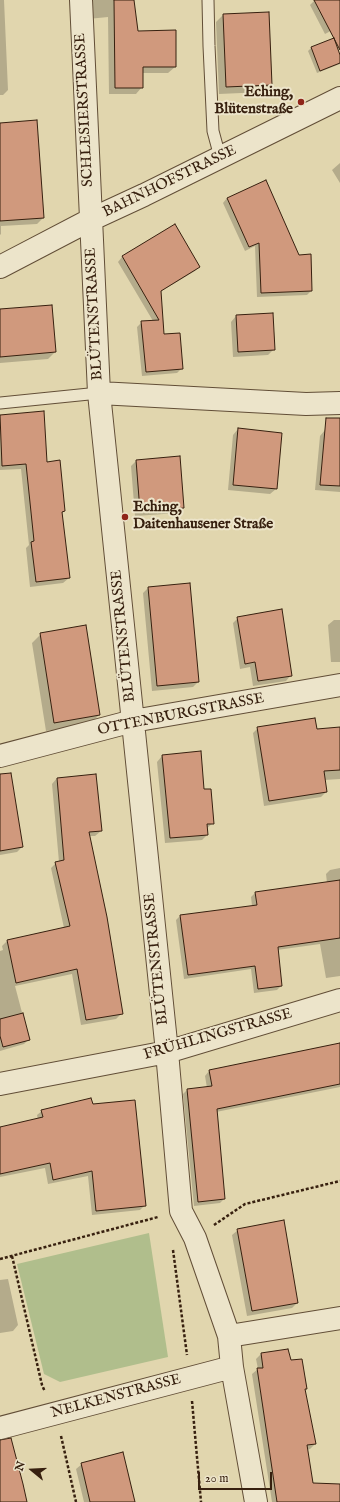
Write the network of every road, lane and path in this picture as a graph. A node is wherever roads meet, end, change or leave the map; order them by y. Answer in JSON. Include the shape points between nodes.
{"nodes":[{"id":1,"x":80,"y":0,"type":"edge"},
{"id":2,"x":208,"y":0,"type":"edge"},
{"id":3,"x":340,"y":98,"type":"edge"},
{"id":4,"x":220,"y":157,"type":"junction"},
{"id":5,"x":90,"y":220,"type":"junction"},
{"id":6,"x":0,"y":267,"type":"edge"},
{"id":7,"x":99,"y":393,"type":"junction"},
{"id":8,"x":0,"y":403,"type":"edge"},
{"id":9,"x":340,"y":403,"type":"edge"},
{"id":10,"x":340,"y":685,"type":"edge"},
{"id":11,"x":133,"y":721,"type":"junction"},
{"id":12,"x":0,"y":756,"type":"edge"},
{"id":13,"x":340,"y":1000,"type":"edge"},
{"id":14,"x":167,"y":1052,"type":"junction"},
{"id":15,"x":0,"y":1084,"type":"edge"},
{"id":16,"x":340,"y":1180,"type":"edge"},
{"id":17,"x":181,"y":1211,"type":"junction"},
{"id":18,"x":195,"y":1238,"type":"junction"},
{"id":19,"x":12,"y":1256,"type":"junction"},
{"id":20,"x":0,"y":1259,"type":"edge"},
{"id":21,"x":340,"y":1318,"type":"edge"},
{"id":22,"x":229,"y":1336,"type":"junction"},
{"id":23,"x":232,"y":1367,"type":"junction"},
{"id":24,"x":56,"y":1413,"type":"junction"},
{"id":25,"x":0,"y":1428,"type":"edge"},
{"id":26,"x":76,"y":1502,"type":"edge"},
{"id":27,"x":256,"y":1502,"type":"edge"}],
"edges":[{"from":1,"to":5,"type":"street","name":"SCHLESIERSTRASSE"},
{"from":2,"to":4,"type":"lane","via":[[213,131]]},
{"from":3,"to":4,"type":"street","name":"BAHNHOFSTRASSE"},
{"from":4,"to":5,"type":"street","name":"BAHNHOFSTRASSE"},
{"from":5,"to":6,"type":"street","name":"BAHNHOFSTRASSE"},
{"from":5,"to":7,"type":"street","name":"BLÜTENSTRASSE"},
{"from":7,"to":8,"type":"lane"},
{"from":7,"to":9,"type":"street","via":[[306,404]]},
{"from":7,"to":11,"type":"street","name":"BLÜTENSTRASSE"},
{"from":10,"to":11,"type":"street","name":"OTTENBURGSTRASSE"},
{"from":11,"to":12,"type":"street","name":"OTTENBURGSTRASSE"},
{"from":11,"to":14,"type":"street","name":"BLÜTENSTRASSE"},
{"from":13,"to":14,"type":"street","name":"FRÜHLINGSTRASSE"},
{"from":14,"to":15,"type":"street","name":"FRÜHLINGSTRASSE"},
{"from":14,"to":17,"type":"street","name":"BLÜTENSTRASSE"},
{"from":16,"to":18,"type":"path","via":[[245,1204]]},
{"from":17,"to":18,"type":"street"},
{"from":17,"to":19,"type":"path"},
{"from":18,"to":22,"type":"street"},
{"from":19,"to":20,"type":"path"},
{"from":19,"to":24,"type":"path","via":[[42,1385]]},
{"from":21,"to":22,"type":"street"},
{"from":22,"to":23,"type":"street"},
{"from":23,"to":24,"type":"street","name":"NELKENSTRASSE"},
{"from":23,"to":27,"type":"street"},
{"from":24,"to":25,"type":"street","name":"NELKENSTRASSE"},
{"from":24,"to":26,"type":"path"}]}
